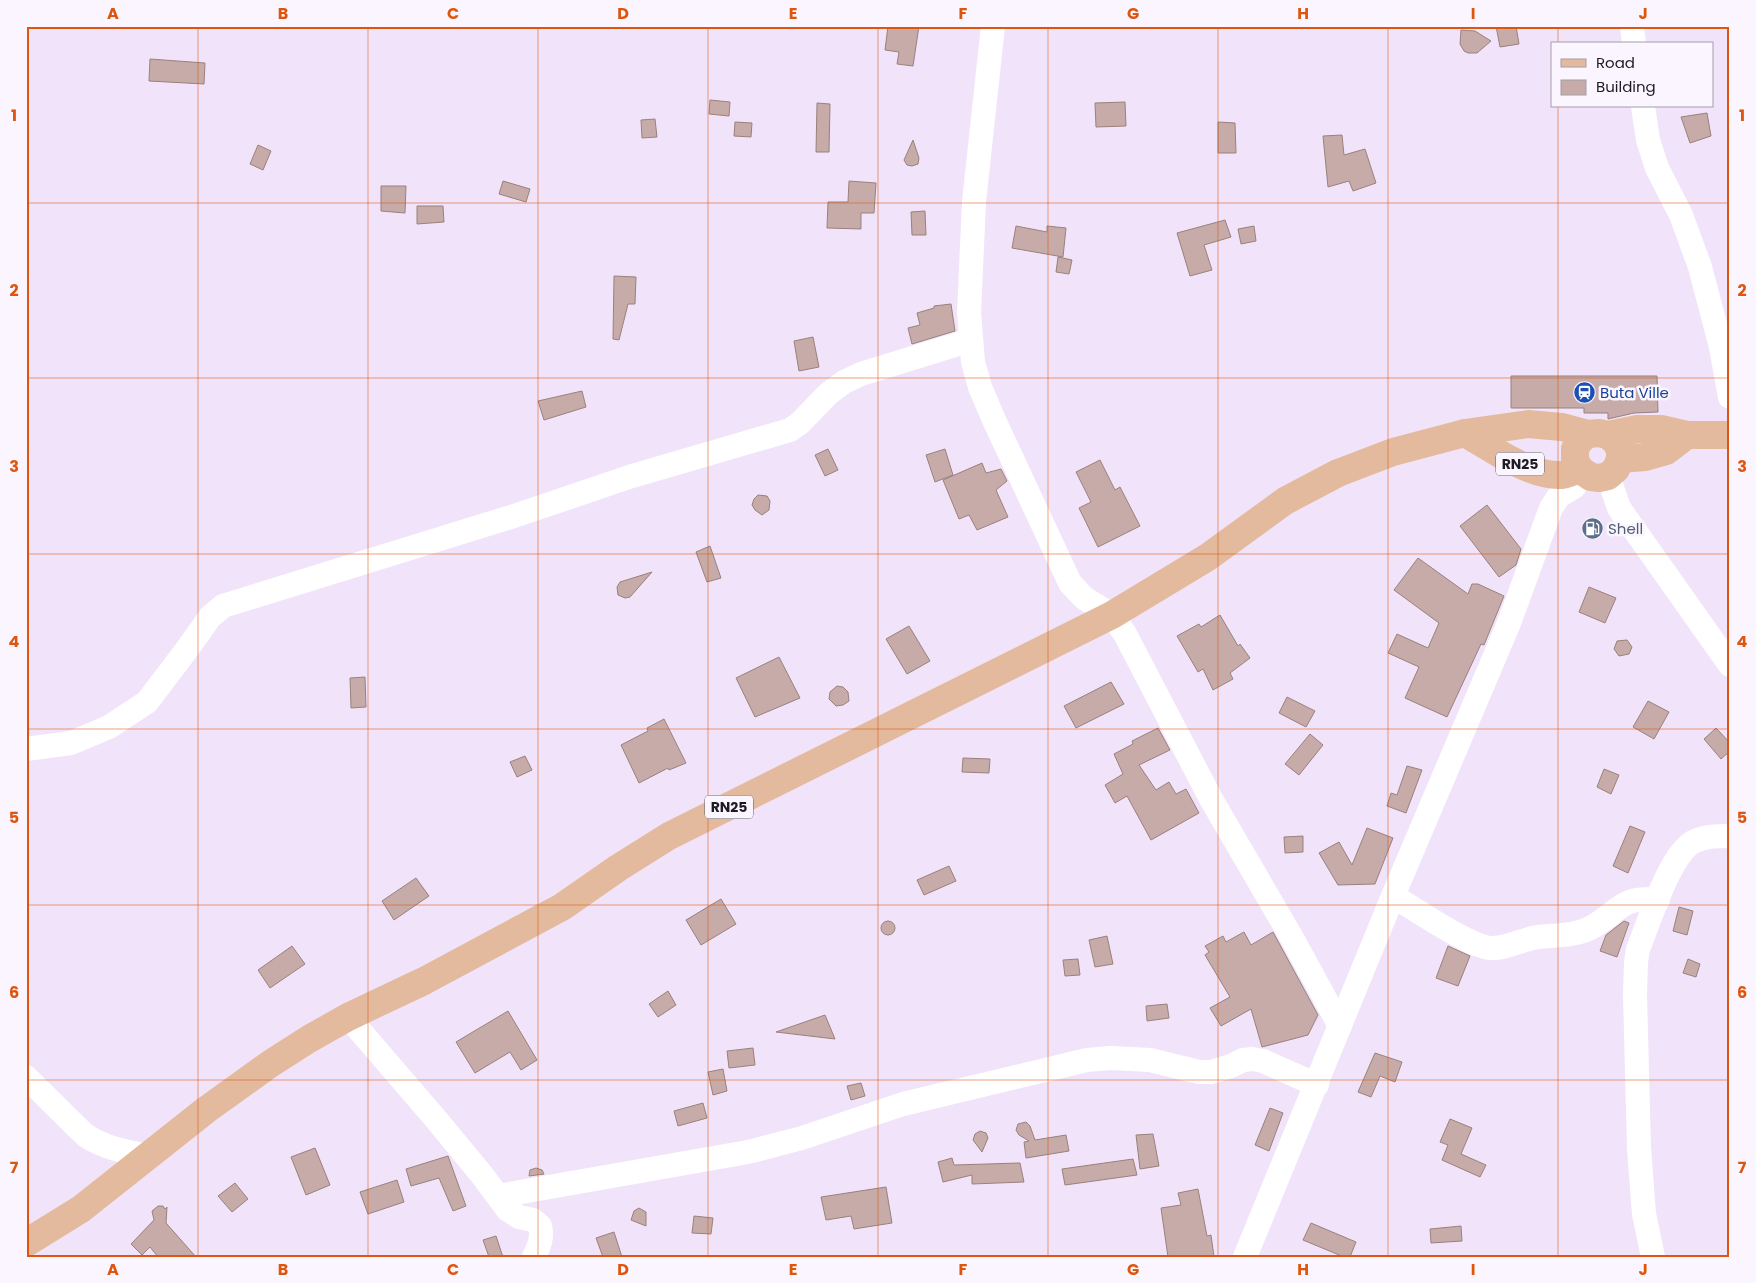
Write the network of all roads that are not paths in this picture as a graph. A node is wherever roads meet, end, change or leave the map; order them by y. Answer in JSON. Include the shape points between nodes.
{"nodes":[{"id":1,"x":993,"y":26,"type":"edge"},
{"id":2,"x":1632,"y":26,"type":"edge"},
{"id":3,"x":1634,"y":42,"type":"edge"},
{"id":4,"x":1643,"y":108,"type":"edge"},
{"id":5,"x":970,"y":340,"type":"junction"},
{"id":6,"x":1730,"y":397,"type":"edge"},
{"id":7,"x":1465,"y":433,"type":"junction"},
{"id":8,"x":1598,"y":434,"type":"junction"},
{"id":9,"x":1687,"y":435,"type":"junction"},
{"id":10,"x":1730,"y":435,"type":"edge"},
{"id":11,"x":1598,"y":469,"type":"junction"},
{"id":12,"x":1112,"y":615,"type":"junction"},
{"id":13,"x":1730,"y":665,"type":"edge"},
{"id":14,"x":26,"y":749,"type":"edge"},
{"id":15,"x":1730,"y":836,"type":"edge"},
{"id":16,"x":1393,"y":896,"type":"junction"},
{"id":17,"x":1658,"y":900,"type":"junction"},
{"id":18,"x":348,"y":1017,"type":"junction"},
{"id":19,"x":1340,"y":1026,"type":"junction"},
{"id":20,"x":26,"y":1077,"type":"edge"},
{"id":21,"x":1317,"y":1085,"type":"junction"},
{"id":22,"x":149,"y":1156,"type":"junction"},
{"id":23,"x":498,"y":1196,"type":"junction"},
{"id":24,"x":26,"y":1243,"type":"edge"},
{"id":25,"x":1247,"y":1256,"type":"edge"},
{"id":26,"x":534,"y":1257,"type":"edge"},
{"id":27,"x":1653,"y":1257,"type":"edge"}],
"edges":[{"from":1,"to":5,"type":"street","via":[[974,202]]},
{"from":2,"to":3,"type":"street"},
{"from":4,"to":6,"type":"street","via":[[1648,140],[1657,168],[1681,215],[1700,267],[1721,346]]},
{"from":5,"to":12,"type":"street","via":[[980,387],[1070,583],[1084,598]]},
{"from":5,"to":14,"type":"street","via":[[844,382],[790,430],[629,477],[223,606],[210,617],[147,702],[109,727],[71,743]]},
{"from":7,"to":8,"type":"main road","number":"RN25","via":[[1528,424]]},
{"from":7,"to":11,"type":"main road","number":"RN25","via":[[1530,470],[1563,475]]},
{"from":7,"to":12,"type":"main road","number":"RN25","via":[[1393,452],[1338,473],[1285,501],[1208,556]]},
{"from":8,"to":9,"type":"main road","number":"RN25","via":[[1661,429]]},
{"from":8,"to":11,"type":"main road","via":[[1615,441],[1620,449]]},
{"from":8,"to":11,"type":"main road","via":[[1580,440],[1575,449],[1575,459]]},
{"from":9,"to":10,"type":"main road","number":"RN25"},
{"from":9,"to":11,"type":"main road","number":"RN25","via":[[1666,451]]},
{"from":11,"to":13,"type":"street","via":[[1619,508]]},
{"from":11,"to":16,"type":"street","via":[[1559,496],[1551,508],[1509,623]]},
{"from":12,"to":18,"type":"main road","number":"RN25","via":[[670,836],[562,907],[424,981]]},
{"from":12,"to":19,"type":"street","via":[[1137,655],[1211,799]]},
{"from":15,"to":17,"type":"street","via":[[1694,841],[1674,861]]},
{"from":16,"to":17,"type":"street","via":[[1476,944],[1491,948],[1583,931],[1626,902],[1641,898]]},
{"from":16,"to":19,"type":"street"},
{"from":17,"to":27,"type":"street","via":[[1638,949],[1635,995],[1641,1180]]},
{"from":18,"to":22,"type":"main road","number":"RN25","via":[[270,1064]]},
{"from":18,"to":23,"type":"street"},
{"from":19,"to":21,"type":"street"},
{"from":20,"to":22,"type":"street","via":[[95,1142]]},
{"from":21,"to":23,"type":"street","via":[[1252,1059],[1211,1072],[1150,1060],[1087,1060],[903,1104],[802,1138],[748,1152]]},
{"from":21,"to":25,"type":"street"},
{"from":22,"to":24,"type":"main road","number":"RN25","via":[[81,1209]]},
{"from":23,"to":26,"type":"street","via":[[508,1210],[540,1226],[542,1236]]}]}
